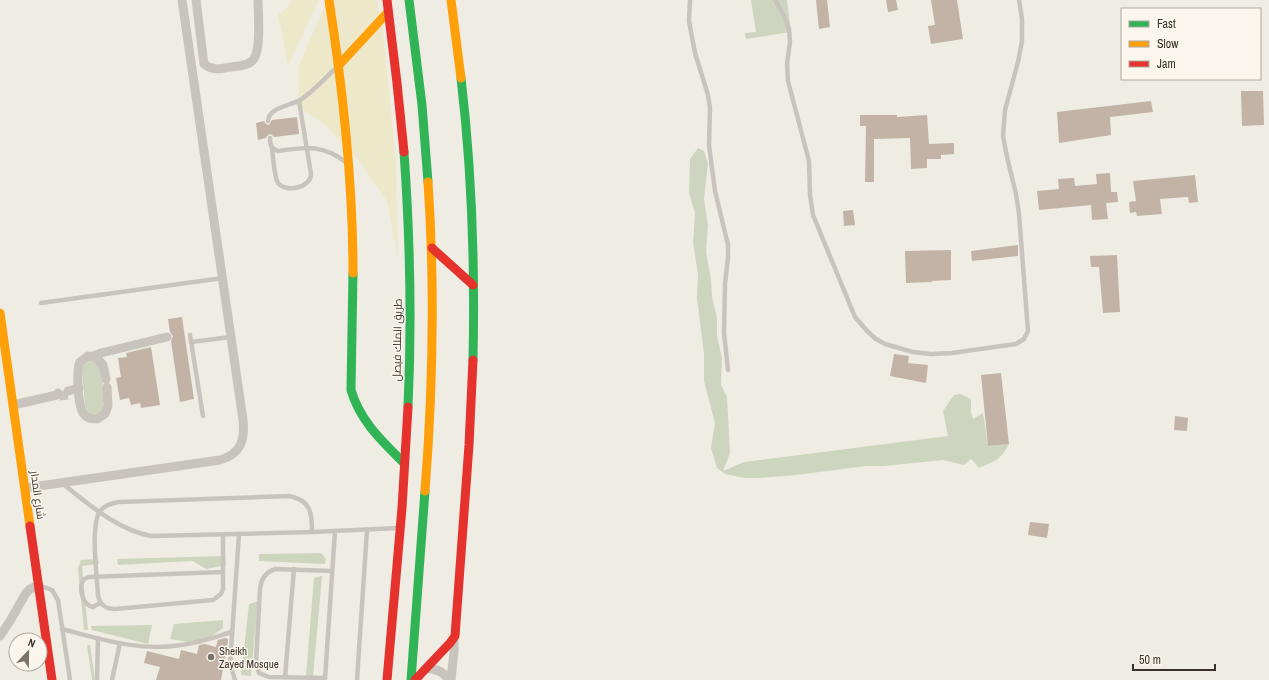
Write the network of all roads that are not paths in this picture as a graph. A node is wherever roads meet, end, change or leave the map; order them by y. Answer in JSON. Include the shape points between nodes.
{"nodes":[{"id":1,"x":182,"y":0,"type":"edge"},
{"id":2,"x":196,"y":0,"type":"edge"},
{"id":3,"x":258,"y":0,"type":"edge"},
{"id":4,"x":329,"y":0,"type":"edge"},
{"id":5,"x":387,"y":0,"type":"edge"},
{"id":6,"x":409,"y":0,"type":"edge"},
{"id":7,"x":451,"y":0,"type":"edge"},
{"id":8,"x":690,"y":0,"type":"edge"},
{"id":9,"x":775,"y":0,"type":"edge"},
{"id":10,"x":1019,"y":0,"type":"edge"},
{"id":11,"x":388,"y":12,"type":"junction"},
{"id":12,"x":339,"y":66,"type":"junction"},
{"id":13,"x":299,"y":101,"type":"junction"},
{"id":14,"x":268,"y":121,"type":"dead end"},
{"id":15,"x":270,"y":138,"type":"dead end"},
{"id":16,"x":306,"y":147,"type":"junction"},
{"id":17,"x":272,"y":148,"type":"junction"},
{"id":18,"x":349,"y":165,"type":"junction"},
{"id":19,"x":432,"y":248,"type":"junction"},
{"id":20,"x":223,"y":278,"type":"junction"},
{"id":21,"x":473,"y":285,"type":"junction"},
{"id":22,"x":41,"y":303,"type":"dead end"},
{"id":23,"x":0,"y":313,"type":"edge"},
{"id":24,"x":190,"y":335,"type":"dead end"},
{"id":25,"x":167,"y":337,"type":"dead end"},
{"id":26,"x":231,"y":337,"type":"junction"},
{"id":27,"x":191,"y":342,"type":"junction"},
{"id":28,"x":93,"y":356,"type":"junction"},
{"id":29,"x":728,"y":370,"type":"dead end"},
{"id":30,"x":79,"y":391,"type":"junction"},
{"id":31,"x":13,"y":405,"type":"junction"},
{"id":32,"x":203,"y":416,"type":"dead end"},
{"id":33,"x":404,"y":463,"type":"junction"},
{"id":34,"x":62,"y":483,"type":"junction"},
{"id":35,"x":25,"y":488,"type":"junction"},
{"id":36,"x":99,"y":512,"type":"junction"},
{"id":37,"x":399,"y":528,"type":"junction"},
{"id":38,"x":367,"y":530,"type":"junction"},
{"id":39,"x":335,"y":531,"type":"junction"},
{"id":40,"x":312,"y":532,"type":"junction"},
{"id":41,"x":239,"y":534,"type":"junction"},
{"id":42,"x":223,"y":535,"type":"junction"},
{"id":43,"x":294,"y":569,"type":"junction"},
{"id":44,"x":332,"y":571,"type":"junction"},
{"id":45,"x":223,"y":572,"type":"junction"},
{"id":46,"x":97,"y":577,"type":"junction"},
{"id":47,"x":39,"y":585,"type":"junction"},
{"id":48,"x":100,"y":603,"type":"junction"},
{"id":49,"x":62,"y":629,"type":"junction"},
{"id":50,"x":232,"y":632,"type":"junction"},
{"id":51,"x":0,"y":636,"type":"edge"},
{"id":52,"x":98,"y":638,"type":"junction"},
{"id":53,"x":454,"y":638,"type":"junction"},
{"id":54,"x":120,"y":643,"type":"junction"},
{"id":55,"x":425,"y":669,"type":"junction"},
{"id":56,"x":285,"y":677,"type":"junction"},
{"id":57,"x":325,"y":679,"type":"edge"},
{"id":58,"x":52,"y":680,"type":"edge"},
{"id":59,"x":70,"y":680,"type":"edge"},
{"id":60,"x":97,"y":680,"type":"edge"},
{"id":61,"x":112,"y":680,"type":"edge"},
{"id":62,"x":235,"y":680,"type":"edge"},
{"id":63,"x":357,"y":680,"type":"edge"},
{"id":64,"x":387,"y":680,"type":"edge"},
{"id":65,"x":411,"y":680,"type":"edge"},
{"id":66,"x":415,"y":680,"type":"edge"},
{"id":67,"x":450,"y":680,"type":"edge"}],
"edges":[{"from":1,"to":20,"type":"street"},
{"from":2,"to":3,"type":"street","via":[[204,64],[217,70],[249,63],[255,58]]},
{"from":4,"to":12,"type":"street"},
{"from":5,"to":11,"type":"street","name":"طريق الملك فيصل"},
{"from":6,"to":19,"type":"street","via":[[421,93]]},
{"from":7,"to":21,"type":"street","via":[[467,143]]},
{"from":8,"to":29,"type":"lane","via":[[689,21],[710,108],[709,145],[715,191],[728,245],[724,333]]},
{"from":9,"to":10,"type":"lane","via":[[789,28],[788,81],[809,161],[813,215],[851,308],[868,332],[885,344],[931,354],[1016,344],[1024,339],[1028,331],[1019,214],[1003,136],[1005,110],[1021,46]]},
{"from":11,"to":12,"type":"street"},
{"from":11,"to":33,"type":"street","name":"طريق الملك فيصل","via":[[400,119],[409,241],[410,343]]},
{"from":12,"to":13,"type":"lane"},
{"from":12,"to":18,"type":"street"},
{"from":13,"to":14,"type":"lane","via":[[272,111]]},
{"from":13,"to":16,"type":"lane"},
{"from":15,"to":17,"type":"lane"},
{"from":16,"to":17,"type":"lane","via":[[278,151]]},
{"from":16,"to":17,"type":"lane","via":[[310,180],[305,185],[287,188],[277,181]]},
{"from":16,"to":18,"type":"lane","via":[[329,152]]},
{"from":18,"to":33,"type":"street","via":[[353,267],[352,398],[360,415]]},
{"from":19,"to":21,"type":"street"},
{"from":19,"to":65,"type":"street","via":[[432,379]]},
{"from":20,"to":22,"type":"lane"},
{"from":20,"to":26,"type":"street"},
{"from":21,"to":53,"type":"street","via":[[473,366],[469,445]]},
{"from":23,"to":31,"type":"street","name":"شارع المدار"},
{"from":24,"to":27,"type":"lane"},
{"from":25,"to":28,"type":"street"},
{"from":26,"to":27,"type":"lane"},
{"from":26,"to":34,"type":"street","via":[[244,429],[243,440],[236,451],[220,460]]},
{"from":27,"to":32,"type":"lane"},
{"from":28,"to":30,"type":"street","via":[[88,356],[80,362]]},
{"from":28,"to":30,"type":"street","via":[[101,361],[107,383],[108,410],[102,418],[92,420],[84,415]]},
{"from":30,"to":31,"type":"street"},
{"from":31,"to":35,"type":"street","name":"شارع المدار"},
{"from":33,"to":37,"type":"street","name":"طريق الملك فيصل"},
{"from":34,"to":35,"type":"street"},
{"from":34,"to":36,"type":"lane"},
{"from":35,"to":47,"type":"street","name":"شارع المدار"},
{"from":36,"to":40,"type":"lane","via":[[106,506],[119,502],[289,496],[300,499],[308,506],[312,516]]},
{"from":36,"to":42,"type":"lane","via":[[132,531],[151,536]]},
{"from":36,"to":46,"type":"lane","via":[[95,531]]},
{"from":37,"to":38,"type":"lane"},
{"from":37,"to":64,"type":"street","name":"طريق الملك فيصل"},
{"from":38,"to":39,"type":"lane"},
{"from":38,"to":63,"type":"lane"},
{"from":39,"to":40,"type":"lane"},
{"from":39,"to":44,"type":"lane"},
{"from":40,"to":41,"type":"lane"},
{"from":41,"to":42,"type":"lane"},
{"from":41,"to":50,"type":"lane"},
{"from":42,"to":45,"type":"lane"},
{"from":43,"to":44,"type":"lane"},
{"from":43,"to":56,"type":"lane"},
{"from":43,"to":56,"type":"lane","via":[[270,570],[263,578],[260,589],[256,666],[259,673],[265,676]]},
{"from":44,"to":57,"type":"lane"},
{"from":45,"to":46,"type":"lane"},
{"from":45,"to":48,"type":"lane","via":[[223,589],[213,600],[115,610],[107,609]]},
{"from":46,"to":48,"type":"lane"},
{"from":46,"to":48,"type":"lane","via":[[84,579],[82,586],[84,600],[88,606],[95,607]]},
{"from":47,"to":49,"type":"lane","via":[[48,588],[56,596]]},
{"from":47,"to":51,"type":"street","via":[[26,593]]},
{"from":47,"to":58,"type":"street","name":"شارع المدار"},
{"from":49,"to":52,"type":"lane"},
{"from":49,"to":59,"type":"lane"},
{"from":50,"to":54,"type":"lane","via":[[181,645]]},
{"from":50,"to":62,"type":"lane","via":[[230,664]]},
{"from":52,"to":54,"type":"lane"},
{"from":52,"to":60,"type":"lane"},
{"from":53,"to":55,"type":"street"},
{"from":53,"to":67,"type":"street"},
{"from":54,"to":61,"type":"lane"},
{"from":55,"to":66,"type":"street"},
{"from":55,"to":67,"type":"street","via":[[436,669]]},
{"from":56,"to":57,"type":"lane"}]}
